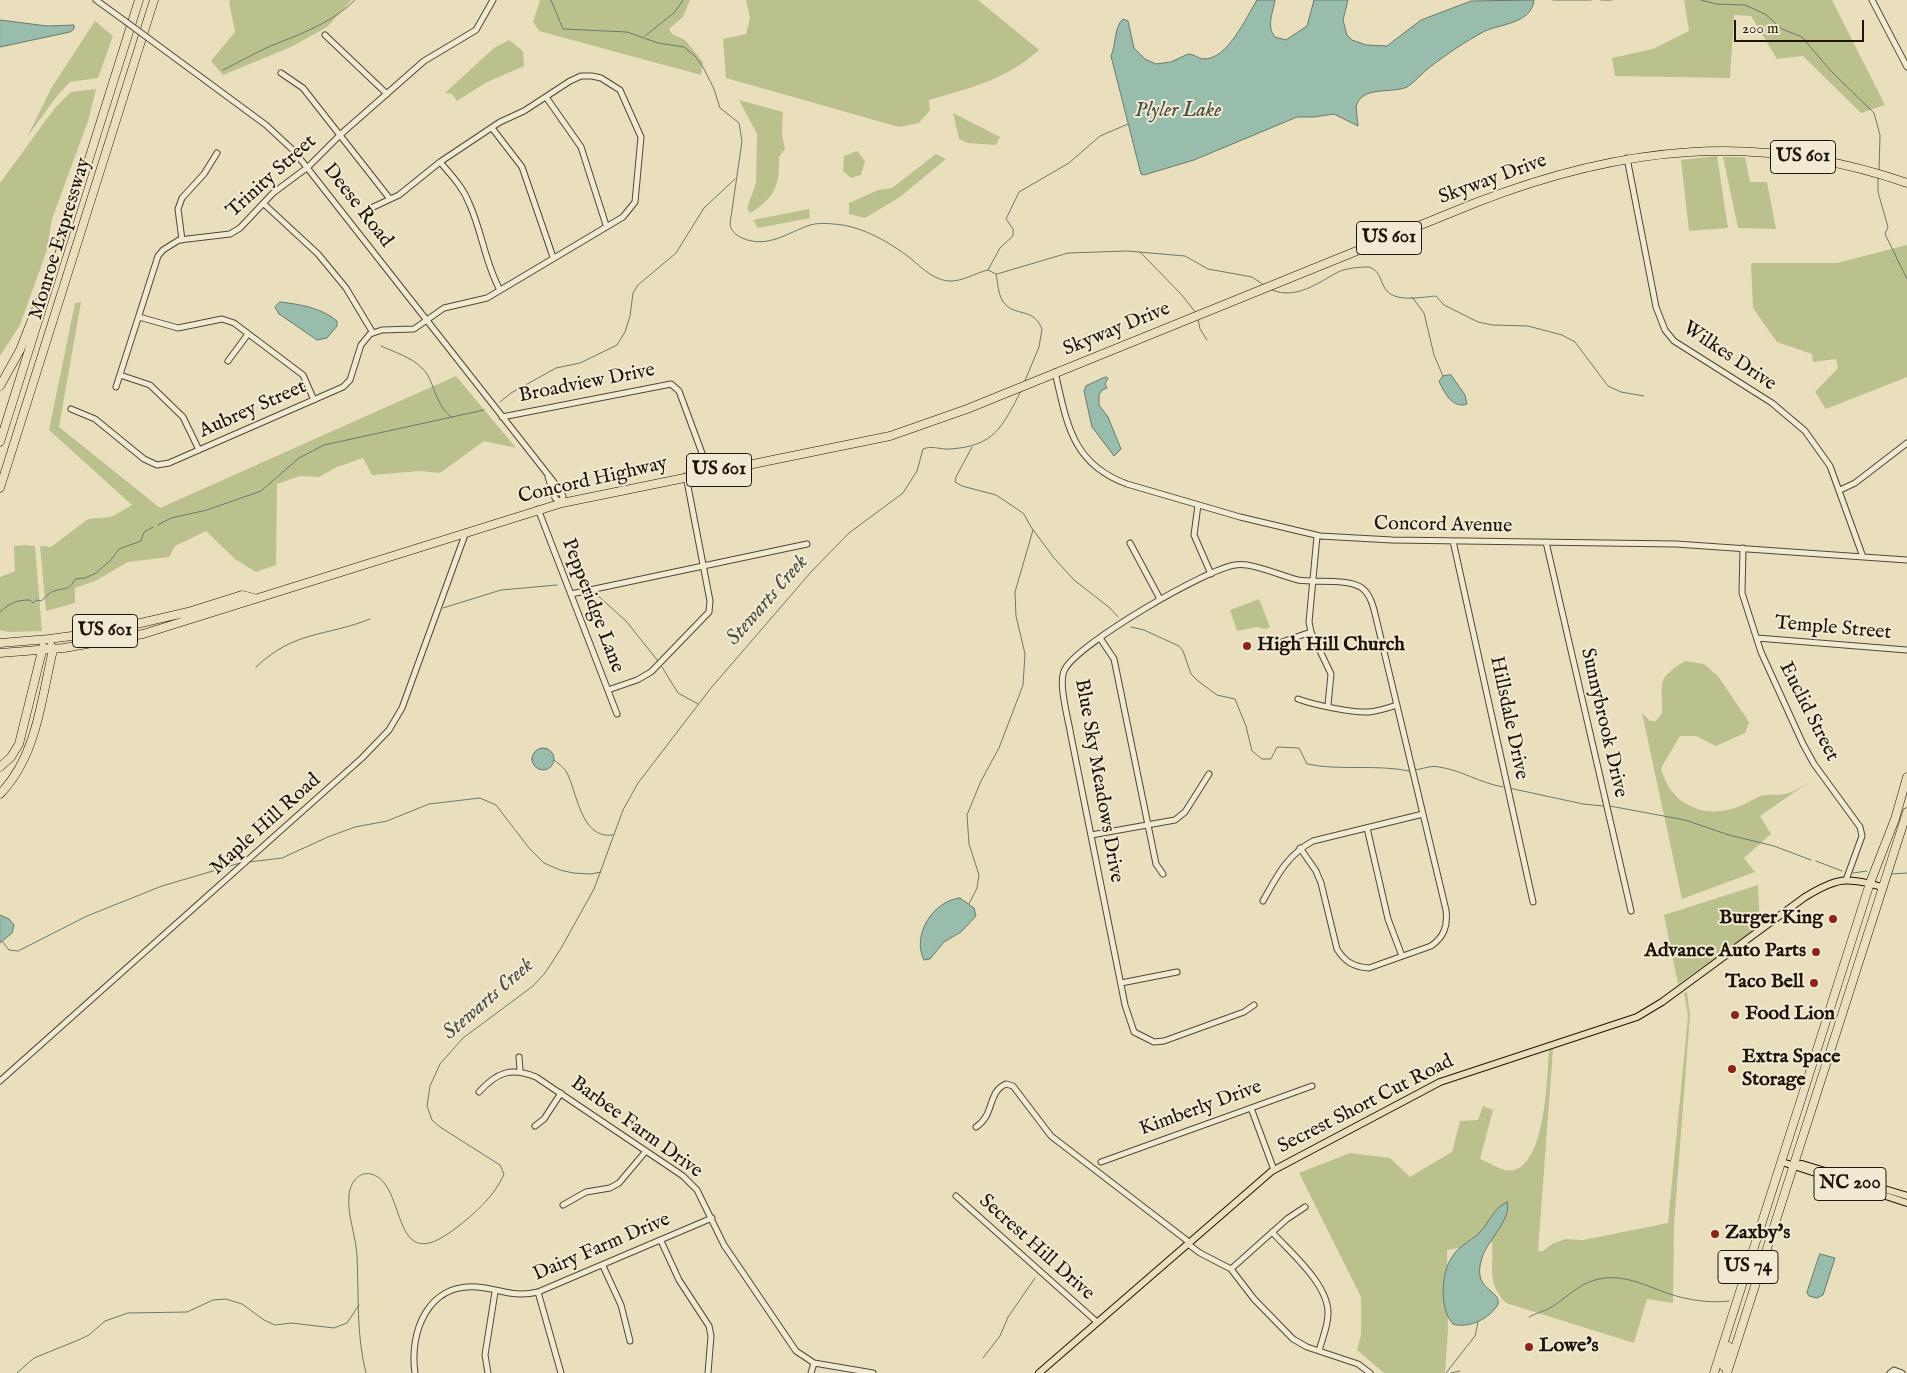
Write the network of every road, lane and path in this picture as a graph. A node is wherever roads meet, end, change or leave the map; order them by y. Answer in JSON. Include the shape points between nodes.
{"nodes":[{"id":1,"x":96,"y":0,"type":"edge"},
{"id":2,"x":139,"y":0,"type":"edge"},
{"id":3,"x":154,"y":0,"type":"edge"},
{"id":4,"x":493,"y":0,"type":"edge"},
{"id":5,"x":1872,"y":0,"type":"edge"},
{"id":6,"x":325,"y":35,"type":"dead end"},
{"id":7,"x":1907,"y":67,"type":"edge"},
{"id":8,"x":281,"y":73,"type":"dead end"},
{"id":9,"x":387,"y":94,"type":"junction"},
{"id":10,"x":546,"y":97,"type":"junction"},
{"id":11,"x":492,"y":128,"type":"junction"},
{"id":12,"x":341,"y":134,"type":"junction"},
{"id":13,"x":217,"y":153,"type":"dead end"},
{"id":14,"x":1627,"y":158,"type":"junction"},
{"id":15,"x":440,"y":162,"type":"junction"},
{"id":16,"x":308,"y":167,"type":"junction"},
{"id":17,"x":1907,"y":181,"type":"edge"},
{"id":18,"x":390,"y":198,"type":"junction"},
{"id":19,"x":264,"y":204,"type":"junction"},
{"id":20,"x":369,"y":209,"type":"dead end"},
{"id":21,"x":606,"y":225,"type":"junction"},
{"id":22,"x":182,"y":240,"type":"junction"},
{"id":23,"x":63,"y":242,"type":"junction"},
{"id":24,"x":553,"y":258,"type":"junction"},
{"id":25,"x":500,"y":290,"type":"junction"},
{"id":26,"x":139,"y":317,"type":"junction"},
{"id":27,"x":428,"y":321,"type":"junction"},
{"id":28,"x":373,"y":333,"type":"junction"},
{"id":29,"x":248,"y":334,"type":"junction"},
{"id":30,"x":228,"y":361,"type":"dead end"},
{"id":31,"x":1055,"y":372,"type":"junction"},
{"id":32,"x":120,"y":375,"type":"junction"},
{"id":33,"x":0,"y":386,"type":"edge"},
{"id":34,"x":116,"y":387,"type":"dead end"},
{"id":35,"x":314,"y":400,"type":"junction"},
{"id":36,"x":72,"y":410,"type":"dead end"},
{"id":37,"x":502,"y":417,"type":"junction"},
{"id":38,"x":0,"y":442,"type":"edge"},
{"id":39,"x":1907,"y":443,"type":"edge"},
{"id":40,"x":199,"y":450,"type":"junction"},
{"id":41,"x":709,"y":472,"type":"junction"},
{"id":42,"x":686,"y":476,"type":"junction"},
{"id":43,"x":0,"y":488,"type":"edge"},
{"id":44,"x":1840,"y":490,"type":"junction"},
{"id":45,"x":562,"y":503,"type":"junction"},
{"id":46,"x":1198,"y":505,"type":"junction"},
{"id":47,"x":538,"y":509,"type":"junction"},
{"id":48,"x":466,"y":531,"type":"junction"},
{"id":49,"x":1317,"y":536,"type":"junction"},
{"id":50,"x":1453,"y":541,"type":"junction"},
{"id":51,"x":1546,"y":542,"type":"junction"},
{"id":52,"x":1130,"y":543,"type":"dead end"},
{"id":53,"x":807,"y":544,"type":"dead end"},
{"id":54,"x":1743,"y":548,"type":"junction"},
{"id":55,"x":1863,"y":557,"type":"junction"},
{"id":56,"x":1907,"y":560,"type":"edge"},
{"id":57,"x":703,"y":566,"type":"junction"},
{"id":58,"x":1211,"y":574,"type":"junction"},
{"id":59,"x":1313,"y":582,"type":"junction"},
{"id":60,"x":571,"y":594,"type":"junction"},
{"id":61,"x":254,"y":598,"type":"junction"},
{"id":62,"x":1160,"y":599,"type":"junction"},
{"id":63,"x":1311,"y":632,"type":"junction"},
{"id":64,"x":1100,"y":638,"type":"junction"},
{"id":65,"x":1756,"y":638,"type":"junction"},
{"id":66,"x":49,"y":639,"type":"junction"},
{"id":67,"x":0,"y":643,"type":"edge"},
{"id":68,"x":1272,"y":645,"type":"dead end"},
{"id":69,"x":53,"y":650,"type":"junction"},
{"id":70,"x":1907,"y":650,"type":"edge"},
{"id":71,"x":41,"y":651,"type":"junction"},
{"id":72,"x":0,"y":653,"type":"edge"},
{"id":73,"x":608,"y":690,"type":"junction"},
{"id":74,"x":1298,"y":699,"type":"dead end"},
{"id":75,"x":1328,"y":705,"type":"junction"},
{"id":76,"x":1397,"y":705,"type":"junction"},
{"id":77,"x":617,"y":714,"type":"dead end"},
{"id":78,"x":0,"y":767,"type":"edge"},
{"id":79,"x":1208,"y":774,"type":"dead end"},
{"id":80,"x":1907,"y":776,"type":"edge"},
{"id":81,"x":0,"y":794,"type":"edge"},
{"id":82,"x":1907,"y":812,"type":"edge"},
{"id":83,"x":1423,"y":814,"type":"junction"},
{"id":84,"x":1148,"y":825,"type":"junction"},
{"id":85,"x":1907,"y":826,"type":"edge"},
{"id":86,"x":1367,"y":828,"type":"junction"},
{"id":87,"x":1900,"y":834,"type":"junction"},
{"id":88,"x":1091,"y":835,"type":"junction"},
{"id":89,"x":1300,"y":848,"type":"junction"},
{"id":90,"x":1163,"y":874,"type":"dead end"},
{"id":91,"x":1846,"y":880,"type":"junction"},
{"id":92,"x":1870,"y":883,"type":"junction"},
{"id":93,"x":1882,"y":887,"type":"junction"},
{"id":94,"x":1263,"y":901,"type":"dead end"},
{"id":95,"x":1533,"y":902,"type":"dead end"},
{"id":96,"x":1631,"y":911,"type":"dead end"},
{"id":97,"x":1402,"y":956,"type":"junction"},
{"id":98,"x":1177,"y":972,"type":"dead end"},
{"id":99,"x":1121,"y":982,"type":"junction"},
{"id":100,"x":1254,"y":1005,"type":"dead end"},
{"id":101,"x":519,"y":1057,"type":"dead end"},
{"id":102,"x":520,"y":1070,"type":"junction"},
{"id":103,"x":0,"y":1081,"type":"edge"},
{"id":104,"x":1312,"y":1086,"type":"dead end"},
{"id":105,"x":479,"y":1092,"type":"dead end"},
{"id":106,"x":561,"y":1093,"type":"junction"},
{"id":107,"x":1251,"y":1108,"type":"junction"},
{"id":108,"x":535,"y":1126,"type":"dead end"},
{"id":109,"x":976,"y":1127,"type":"dead end"},
{"id":110,"x":646,"y":1151,"type":"junction"},
{"id":111,"x":1101,"y":1162,"type":"dead end"},
{"id":112,"x":1782,"y":1162,"type":"junction"},
{"id":113,"x":1794,"y":1165,"type":"junction"},
{"id":114,"x":1274,"y":1170,"type":"junction"},
{"id":115,"x":1884,"y":1194,"type":"junction"},
{"id":116,"x":956,"y":1196,"type":"dead end"},
{"id":117,"x":1907,"y":1196,"type":"edge"},
{"id":118,"x":1907,"y":1203,"type":"edge"},
{"id":119,"x":563,"y":1205,"type":"dead end"},
{"id":120,"x":1306,"y":1207,"type":"dead end"},
{"id":121,"x":712,"y":1218,"type":"junction"},
{"id":122,"x":1272,"y":1232,"type":"junction"},
{"id":123,"x":660,"y":1241,"type":"junction"},
{"id":124,"x":1188,"y":1243,"type":"junction"},
{"id":125,"x":603,"y":1266,"type":"junction"},
{"id":126,"x":1231,"y":1269,"type":"junction"},
{"id":127,"x":495,"y":1292,"type":"junction"},
{"id":128,"x":538,"y":1292,"type":"junction"},
{"id":129,"x":1735,"y":1308,"type":"junction"},
{"id":130,"x":1096,"y":1322,"type":"junction"},
{"id":131,"x":630,"y":1341,"type":"dead end"},
{"id":132,"x":1319,"y":1351,"type":"junction"},
{"id":133,"x":814,"y":1363,"type":"junction"},
{"id":134,"x":1727,"y":1371,"type":"edge"},
{"id":135,"x":1900,"y":1372,"type":"edge"},
{"id":136,"x":415,"y":1373,"type":"edge"},
{"id":137,"x":488,"y":1373,"type":"edge"},
{"id":138,"x":561,"y":1373,"type":"edge"},
{"id":139,"x":708,"y":1373,"type":"edge"},
{"id":140,"x":811,"y":1373,"type":"edge"},
{"id":141,"x":873,"y":1373,"type":"edge"},
{"id":142,"x":1039,"y":1373,"type":"edge"},
{"id":143,"x":1370,"y":1373,"type":"edge"},
{"id":144,"x":1714,"y":1373,"type":"edge"},
{"id":145,"x":1890,"y":1373,"type":"edge"}],
"edges":[{"from":1,"to":16,"type":"street","name":"Deese Road","bridge":true,"via":[[266,125]]},
{"from":2,"to":23,"type":"highway","name":"Monroe Expressway"},
{"from":3,"to":43,"type":"highway","name":"Monroe Expressway"},
{"from":4,"to":9,"type":"street","name":"Trinity Street","via":[[476,30],[424,61]]},
{"from":5,"to":7,"type":"street"},
{"from":6,"to":9,"type":"street"},
{"from":8,"to":12,"type":"street","via":[[303,88]]},
{"from":9,"to":12,"type":"street","name":"Trinity Street"},
{"from":10,"to":11,"type":"street"},
{"from":10,"to":21,"type":"street","via":[[581,147]]},
{"from":10,"to":21,"type":"street","via":[[581,76],[601,78],[620,90],[639,127],[642,137],[635,202],[623,217]]},
{"from":11,"to":15,"type":"street"},
{"from":11,"to":24,"type":"street","via":[[522,167]]},
{"from":12,"to":16,"type":"street","name":"Trinity Street"},
{"from":12,"to":18,"type":"street"},
{"from":13,"to":22,"type":"street","via":[[204,174],[182,198],[178,209]]},
{"from":14,"to":17,"type":"highway","name":"Skyway Drive","number":"US 601","via":[[1687,152],[1764,152],[1825,161]]},
{"from":14,"to":31,"type":"highway","name":"Skyway Drive","number":"US 601","via":[[1515,187]]},
{"from":14,"to":44,"type":"street","name":"Wilkes Drive","via":[[1656,307],[1665,330],[1674,341],[1772,403],[1805,431],[1830,466]]},
{"from":15,"to":18,"type":"street","via":[[399,195]]},
{"from":15,"to":25,"type":"street","via":[[470,203]]},
{"from":16,"to":19,"type":"street","name":"Trinity Street","via":[[273,193]]},
{"from":16,"to":27,"type":"street","name":"Deese Road"},
{"from":18,"to":20,"type":"street"},
{"from":19,"to":22,"type":"street","name":"Trinity Street","via":[[230,234]]},
{"from":19,"to":28,"type":"street","via":[[318,254],[346,288]]},
{"from":21,"to":24,"type":"street"},
{"from":22,"to":26,"type":"street","name":"Trinity Street","via":[[158,256]]},
{"from":23,"to":33,"type":"highway","via":[[20,350]]},
{"from":23,"to":38,"type":"highway","name":"Monroe Expressway"},
{"from":24,"to":25,"type":"street"},
{"from":25,"to":27,"type":"street","via":[[486,298],[444,308]]},
{"from":26,"to":29,"type":"street","via":[[178,328],[222,320],[234,323]]},
{"from":26,"to":32,"type":"street","name":"Trinity Street"},
{"from":27,"to":28,"type":"street","via":[[414,329]]},
{"from":27,"to":37,"type":"street","name":"Deese Road"},
{"from":28,"to":35,"type":"street","name":"Aubrey Street","via":[[361,345],[350,380],[343,387]]},
{"from":29,"to":30,"type":"street"},
{"from":29,"to":35,"type":"street","via":[[303,375]]},
{"from":31,"to":41,"type":"highway","name":"Concord Highway","number":"US 601","via":[[890,436]]},
{"from":31,"to":46,"type":"street","name":"Concord Avenue","via":[[1073,440],[1090,463],[1117,480]]},
{"from":32,"to":34,"type":"street","name":"Trinity Street"},
{"from":32,"to":40,"type":"street","via":[[150,385],[183,417]]},
{"from":35,"to":40,"type":"street","name":"Aubrey Street"},
{"from":36,"to":40,"type":"street","name":"Aubrey Street","via":[[95,419],[144,459],[157,464],[169,464]]},
{"from":37,"to":41,"type":"street","name":"Broadview Drive","via":[[671,384],[679,392]]},
{"from":37,"to":45,"type":"street","name":"Deese Road","via":[[563,496]]},
{"from":39,"to":44,"type":"street","via":[[1855,483]]},
{"from":41,"to":42,"type":"highway","name":"Concord Highway","number":"US 601"},
{"from":42,"to":45,"type":"highway","name":"Concord Highway","number":"US 601"},
{"from":42,"to":57,"type":"street"},
{"from":44,"to":55,"type":"street","name":"Wilkes Drive"},
{"from":45,"to":47,"type":"highway","name":"Concord Highway","number":"US 601"},
{"from":46,"to":49,"type":"street","name":"Concord Avenue"},
{"from":46,"to":58,"type":"street","via":[[1194,535]]},
{"from":47,"to":48,"type":"highway","name":"Concord Highway","number":"US 601"},
{"from":47,"to":60,"type":"street","name":"Pepperidge Lane"},
{"from":48,"to":61,"type":"highway","name":"Concord Highway","number":"US 601"},
{"from":48,"to":103,"type":"street","name":"Maple Hill Road","via":[[402,708],[389,730],[326,792]]},
{"from":49,"to":50,"type":"street","name":"Concord Avenue"},
{"from":49,"to":59,"type":"street"},
{"from":50,"to":51,"type":"street","name":"Concord Avenue"},
{"from":50,"to":95,"type":"street","name":"Hillsdale Drive"},
{"from":51,"to":54,"type":"street","name":"Concord Avenue"},
{"from":51,"to":96,"type":"street","name":"Sunnybrook Drive"},
{"from":52,"to":62,"type":"street"},
{"from":53,"to":57,"type":"street"},
{"from":54,"to":55,"type":"street","name":"Concord Avenue"},
{"from":54,"to":65,"type":"street","name":"Euclid Street","via":[[1742,593]]},
{"from":55,"to":56,"type":"street","name":"Concord Avenue"},
{"from":57,"to":60,"type":"street"},
{"from":57,"to":73,"type":"street","via":[[710,609],[702,622],[651,672]]},
{"from":58,"to":59,"type":"street","name":"Blue Sky Meadows Drive","via":[[1237,564]]},
{"from":58,"to":62,"type":"street","name":"Blue Sky Meadows Drive"},
{"from":59,"to":63,"type":"street"},
{"from":59,"to":76,"type":"street","name":"Blue Sky Meadows Drive","via":[[1353,584],[1368,595]]},
{"from":60,"to":73,"type":"street","name":"Pepperidge Lane"},
{"from":61,"to":66,"type":"highway","name":"Concord Highway","number":"US 601","via":[[242,596],[141,624]]},
{"from":61,"to":69,"type":"highway","name":"Concord Highway","number":"US 601","via":[[245,604],[143,634]]},
{"from":62,"to":64,"type":"street","name":"Blue Sky Meadows Drive"},
{"from":63,"to":68,"type":"street"},
{"from":63,"to":75,"type":"street","via":[[1331,674]]},
{"from":64,"to":84,"type":"street","via":[[1114,659]]},
{"from":64,"to":88,"type":"street","name":"Blue Sky Meadows Drive","via":[[1076,656],[1062,676]]},
{"from":65,"to":70,"type":"street","name":"Temple Street"},
{"from":65,"to":91,"type":"street","name":"Euclid Street","via":[[1803,744],[1860,827],[1862,836]]},
{"from":66,"to":67,"type":"highway","name":"Concord Highway","number":"US 601"},
{"from":66,"to":69,"type":"highway"},
{"from":66,"to":71,"type":"highway"},
{"from":69,"to":71,"type":"highway","name":"Concord Highway","number":"US 601"},
{"from":69,"to":81,"type":"highway","via":[[29,748],[19,771]]},
{"from":71,"to":72,"type":"highway","name":"Concord Highway","number":"US 601"},
{"from":71,"to":78,"type":"highway","via":[[19,744],[12,757]]},
{"from":73,"to":77,"type":"street","name":"Pepperidge Lane"},
{"from":74,"to":75,"type":"street"},
{"from":75,"to":76,"type":"street","via":[[1369,712]]},
{"from":76,"to":83,"type":"street","name":"Blue Sky Meadows Drive"},
{"from":79,"to":84,"type":"street","via":[[1185,812],[1175,820]]},
{"from":80,"to":92,"type":"highway","number":"US 74"},
{"from":82,"to":87,"type":"highway","number":"US 74"},
{"from":83,"to":86,"type":"street"},
{"from":83,"to":97,"type":"street","name":"Blue Sky Meadows Drive","via":[[1448,921],[1439,940]]},
{"from":84,"to":88,"type":"street"},
{"from":84,"to":90,"type":"street","via":[[1156,864]]},
{"from":85,"to":87,"type":"street"},
{"from":86,"to":89,"type":"street","via":[[1313,841]]},
{"from":86,"to":97,"type":"street","via":[[1388,919]]},
{"from":87,"to":93,"type":"highway","number":"US 74"},
{"from":88,"to":99,"type":"street","name":"Blue Sky Meadows Drive"},
{"from":89,"to":94,"type":"street","via":[[1288,859]]},
{"from":89,"to":97,"type":"street","name":"Blue Sky Meadows Drive","via":[[1321,883],[1337,949],[1342,957],[1358,968],[1369,968]]},
{"from":91,"to":92,"type":"main road","name":"Secrest Short Cut Road"},
{"from":91,"to":114,"type":"main road","name":"Secrest Short Cut Road","via":[[1829,883],[1805,897],[1636,1017],[1440,1082]]},
{"from":92,"to":93,"type":"main road","name":"Secrest Short Cut Road"},
{"from":92,"to":112,"type":"highway","number":"US 74"},
{"from":93,"to":113,"type":"highway","number":"US 74"},
{"from":98,"to":99,"type":"street"},
{"from":99,"to":100,"type":"street","name":"Blue Sky Meadows Drive","via":[[1128,1021],[1134,1032],[1154,1042],[1244,1012]]},
{"from":101,"to":102,"type":"street"},
{"from":102,"to":105,"type":"street","via":[[498,1075]]},
{"from":102,"to":106,"type":"street","name":"Barbee Farm Drive","via":[[544,1080]]},
{"from":104,"to":107,"type":"street","name":"Kimberly Drive"},
{"from":106,"to":108,"type":"street","via":[[544,1119]]},
{"from":106,"to":110,"type":"street","name":"Barbee Farm Drive"},
{"from":107,"to":111,"type":"street","name":"Kimberly Drive"},
{"from":107,"to":114,"type":"street"},
{"from":109,"to":124,"type":"street","via":[[986,1119],[998,1090],[1006,1084],[1013,1086],[1051,1136]]},
{"from":110,"to":119,"type":"street","via":[[619,1183],[586,1192]]},
{"from":110,"to":121,"type":"street","name":"Barbee Farm Drive","via":[[692,1183]]},
{"from":112,"to":113,"type":"main road","number":"NC 200"},
{"from":112,"to":129,"type":"highway","number":"US 74"},
{"from":113,"to":115,"type":"main road","number":"NC 200"},
{"from":113,"to":117,"type":"main road","number":"NC 200","via":[[1802,1164]]},
{"from":113,"to":134,"type":"highway","number":"US 74"},
{"from":114,"to":124,"type":"main road","name":"Secrest Short Cut Road"},
{"from":115,"to":117,"type":"main road","number":"NC 200"},
{"from":115,"to":118,"type":"main road","number":"NC 200"},
{"from":116,"to":130,"type":"street","name":"Secrest Hill Drive"},
{"from":120,"to":122,"type":"street"},
{"from":121,"to":123,"type":"street","name":"Dairy Farm Drive"},
{"from":121,"to":133,"type":"street","name":"Barbee Farm Drive","via":[[737,1266],[796,1351]]},
{"from":122,"to":126,"type":"street"},
{"from":122,"to":132,"type":"street","via":[[1314,1279],[1327,1301],[1327,1324]]},
{"from":123,"to":125,"type":"street","name":"Dairy Farm Drive"},
{"from":123,"to":139,"type":"street","via":[[679,1280],[709,1326],[712,1336]]},
{"from":124,"to":126,"type":"street"},
{"from":124,"to":130,"type":"main road","name":"Secrest Short Cut Road"},
{"from":125,"to":128,"type":"street","name":"Dairy Farm Drive"},
{"from":125,"to":131,"type":"street","via":[[621,1305]]},
{"from":126,"to":132,"type":"street","via":[[1254,1299],[1293,1339]]},
{"from":127,"to":128,"type":"street","name":"Dairy Farm Drive","via":[[519,1296]]},
{"from":127,"to":136,"type":"street","name":"Dairy Farm Drive","via":[[477,1287],[465,1288],[441,1295],[431,1303],[418,1328],[413,1362]]},
{"from":127,"to":137,"type":"street","via":[[485,1355]]},
{"from":128,"to":138,"type":"street"},
{"from":129,"to":134,"type":"highway","via":[[1724,1362]]},
{"from":129,"to":144,"type":"highway","number":"US 74"},
{"from":130,"to":142,"type":"main road","name":"Secrest Short Cut Road"},
{"from":132,"to":143,"type":"street","via":[[1358,1364]]},
{"from":133,"to":140,"type":"street"},
{"from":133,"to":141,"type":"street","name":"Barbee Farm Drive"},
{"from":135,"to":145,"type":"street"}]}
